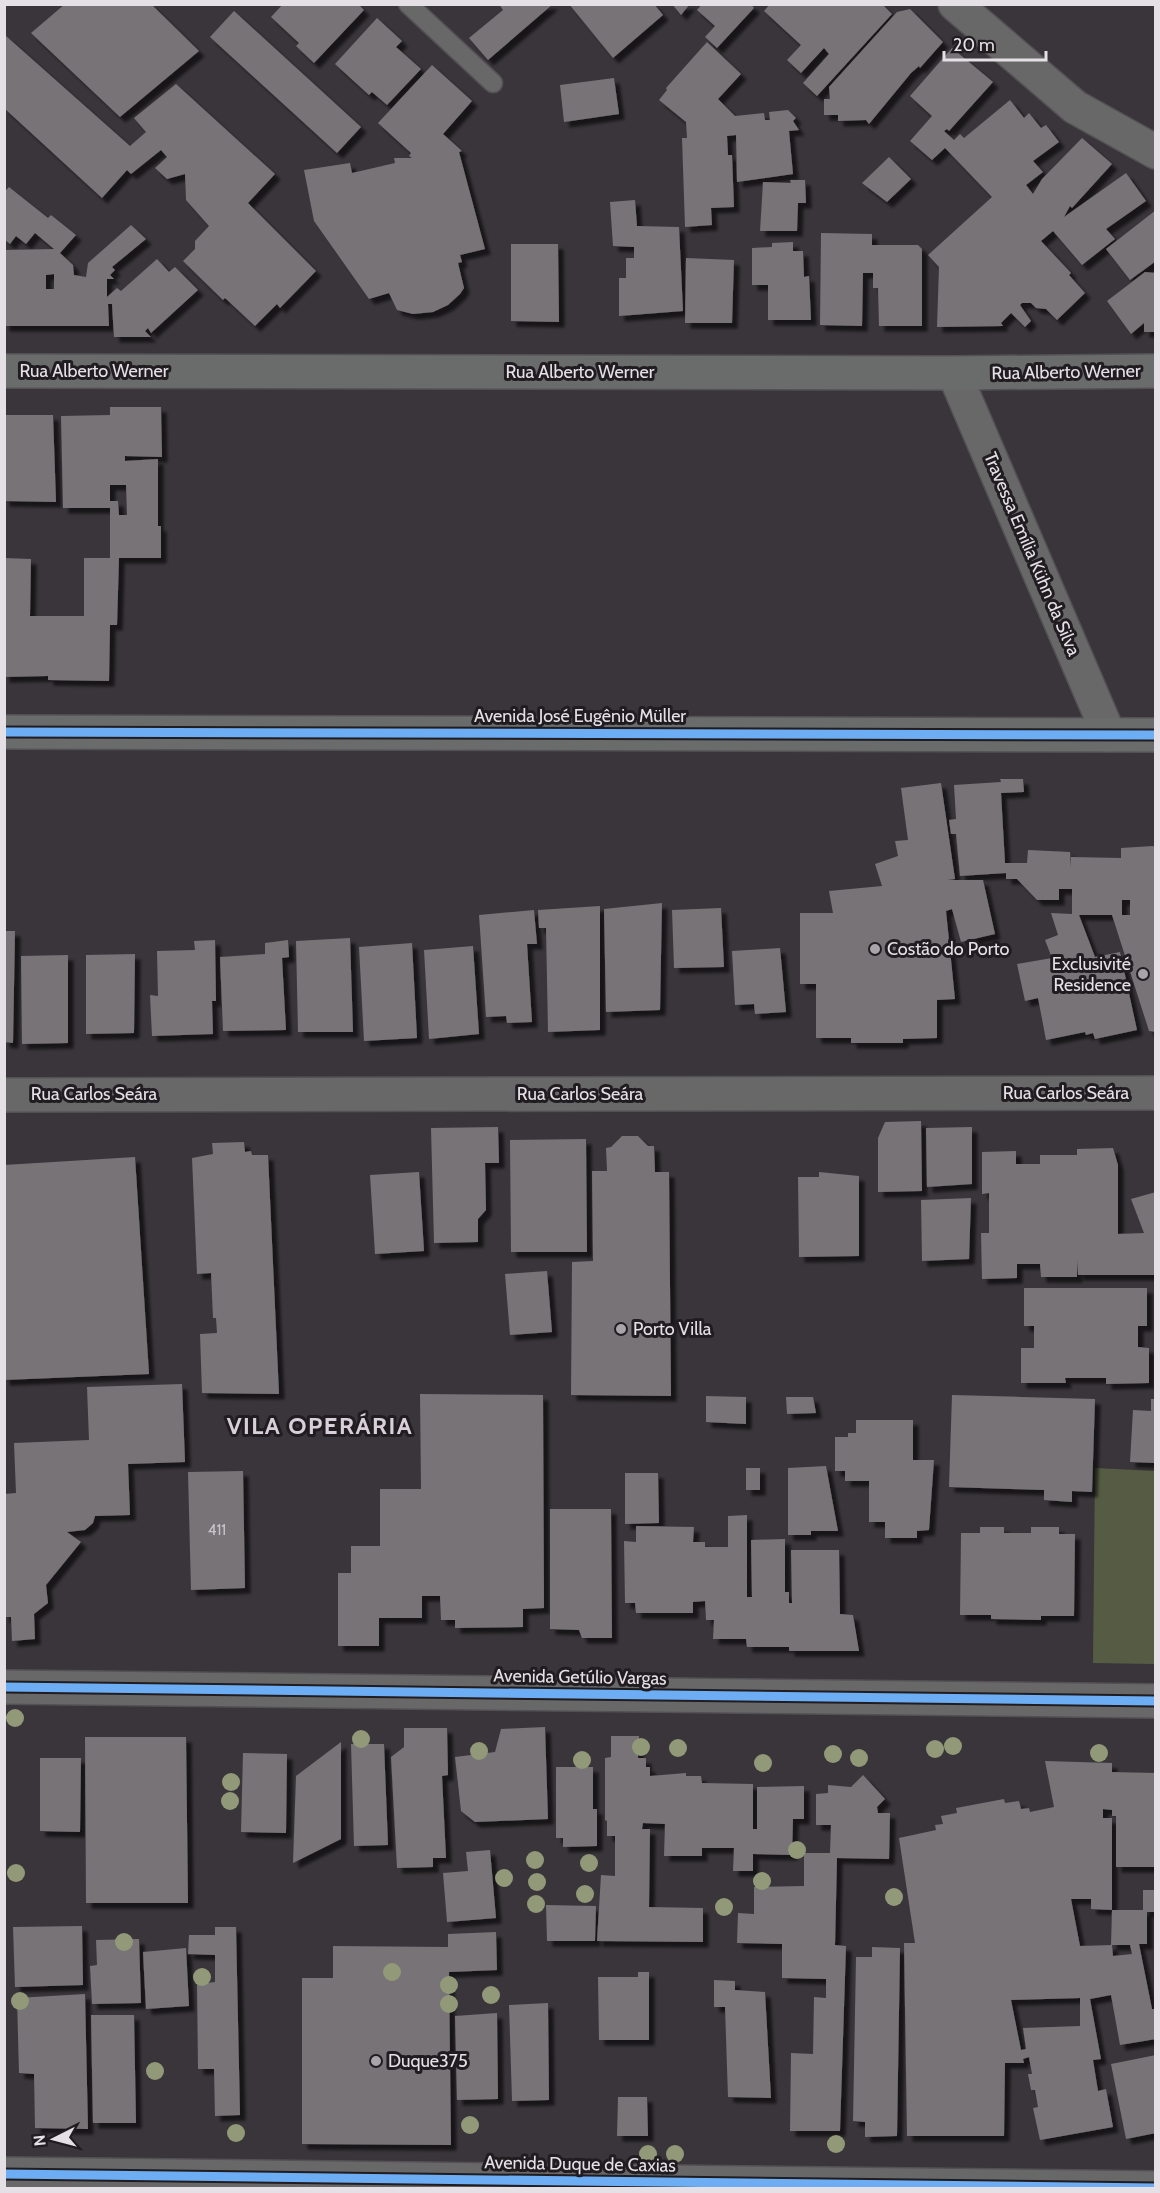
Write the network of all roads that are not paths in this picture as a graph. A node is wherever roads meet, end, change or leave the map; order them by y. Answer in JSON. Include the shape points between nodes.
{"nodes":[{"id":1,"x":408,"y":4,"type":"edge"},
{"id":2,"x":955,"y":4,"type":"edge"},
{"id":3,"x":493,"y":83,"type":"dead end"},
{"id":4,"x":1152,"y":144,"type":"edge"},
{"id":5,"x":4,"y":371,"type":"edge"},
{"id":6,"x":1155,"y":371,"type":"edge"},
{"id":7,"x":954,"y":373,"type":"junction"},
{"id":8,"x":4,"y":732,"type":"edge"},
{"id":9,"x":1109,"y":735,"type":"junction"},
{"id":10,"x":1155,"y":735,"type":"edge"},
{"id":11,"x":1155,"y":1093,"type":"edge"},
{"id":12,"x":4,"y":1095,"type":"edge"},
{"id":13,"x":4,"y":1687,"type":"edge"},
{"id":14,"x":1155,"y":1701,"type":"edge"},
{"id":15,"x":4,"y":2174,"type":"edge"},
{"id":16,"x":1155,"y":2188,"type":"edge"}],
"edges":[{"from":1,"to":3,"type":"lane"},
{"from":2,"to":4,"type":"street","via":[[1075,107]]},
{"from":5,"to":7,"type":"main road","name":"Rua Alberto Werner"},
{"from":6,"to":7,"type":"main road","name":"Rua Alberto Werner"},
{"from":7,"to":9,"type":"street","name":"Travessa Emília Kühn da Silva"},
{"from":8,"to":9,"type":"main road","name":"Avenida José Eugênio Müller"},
{"from":9,"to":10,"type":"main road","name":"Avenida José Eugênio Müller"},
{"from":11,"to":12,"type":"street","name":"Rua Carlos Seára"},
{"from":13,"to":14,"type":"street","name":"Avenida Getúlio Vargas"},
{"from":15,"to":16,"type":"street","name":"Avenida Duque de Caxias"}]}
